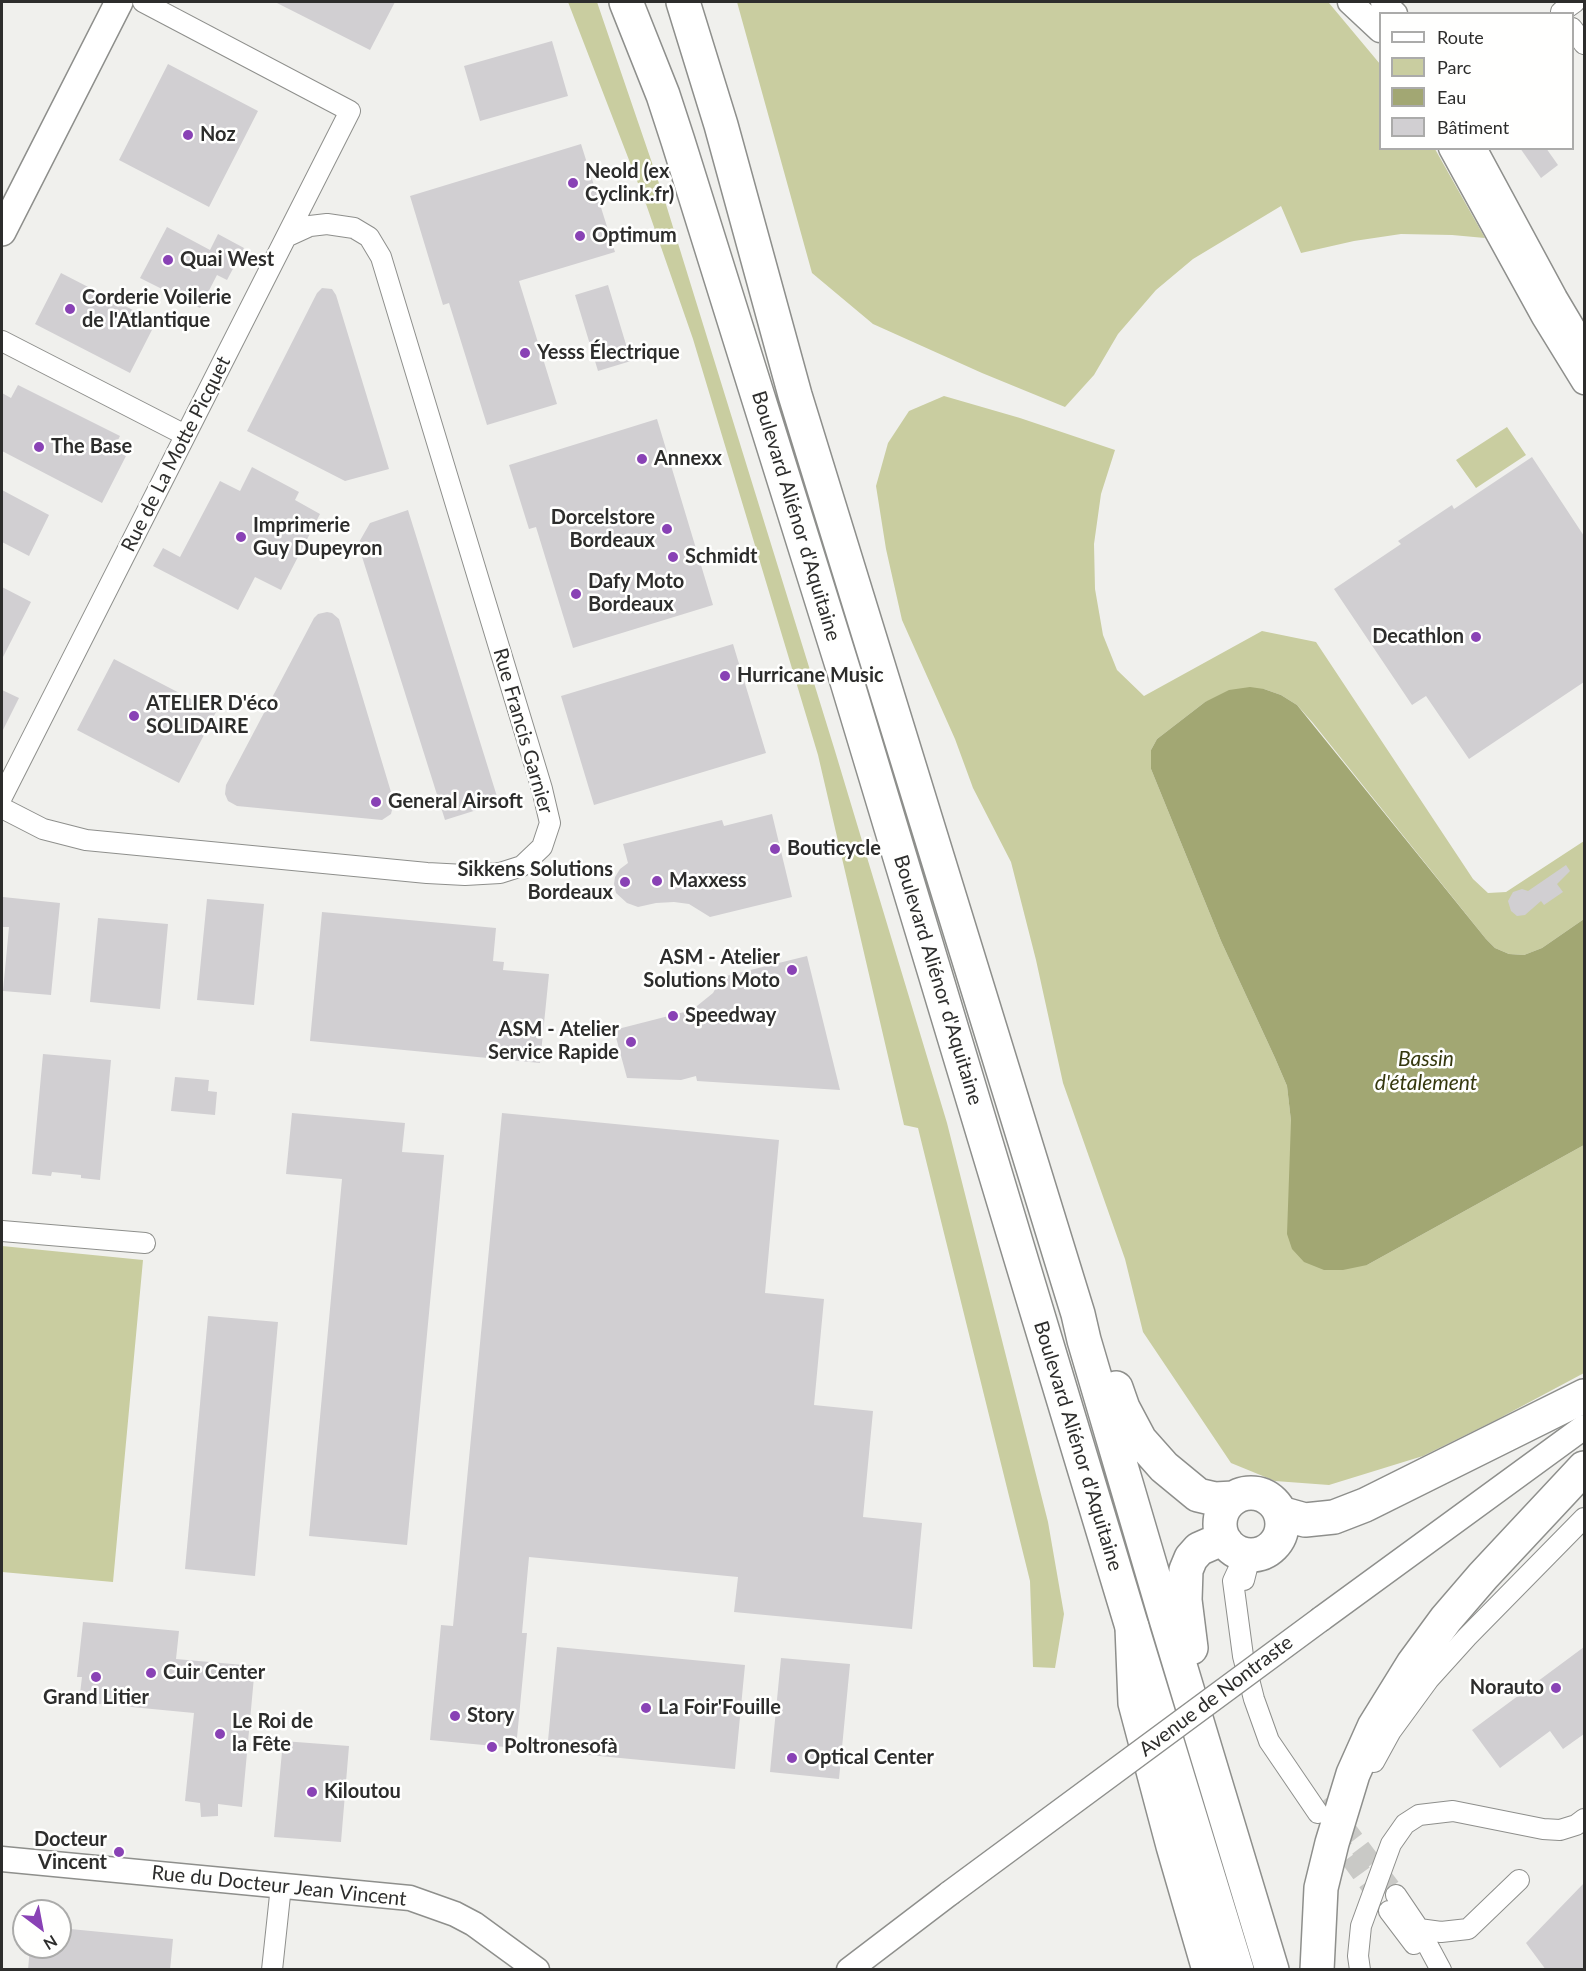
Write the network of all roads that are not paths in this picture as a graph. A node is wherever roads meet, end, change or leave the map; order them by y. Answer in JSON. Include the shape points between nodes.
{"nodes":[{"id":1,"x":100,"y":2,"type":"edge"},
{"id":2,"x":119,"y":2,"type":"edge"},
{"id":3,"x":143,"y":2,"type":"edge"},
{"id":4,"x":626,"y":2,"type":"edge"},
{"id":5,"x":636,"y":2,"type":"edge"},
{"id":6,"x":683,"y":2,"type":"edge"},
{"id":7,"x":1350,"y":2,"type":"edge"},
{"id":8,"x":1574,"y":27,"type":"edge"},
{"id":9,"x":1379,"y":29,"type":"edge"},
{"id":10,"x":1584,"y":44,"type":"edge"},
{"id":11,"x":663,"y":95,"type":"junction"},
{"id":12,"x":1452,"y":150,"type":"edge"},
{"id":13,"x":1475,"y":150,"type":"edge"},
{"id":14,"x":2,"y":194,"type":"edge"},
{"id":15,"x":2,"y":232,"type":"edge"},
{"id":16,"x":286,"y":237,"type":"junction"},
{"id":17,"x":2,"y":341,"type":"edge"},
{"id":18,"x":1584,"y":347,"type":"edge"},
{"id":19,"x":1584,"y":382,"type":"edge"},
{"id":20,"x":185,"y":435,"type":"junction"},
{"id":21,"x":2,"y":797,"type":"edge"},
{"id":22,"x":2,"y":808,"type":"edge"},
{"id":23,"x":2,"y":1231,"type":"edge"},
{"id":24,"x":145,"y":1243,"type":"dead end"},
{"id":25,"x":1078,"y":1314,"type":"junction"},
{"id":26,"x":1584,"y":1396,"type":"edge"},
{"id":27,"x":1584,"y":1427,"type":"edge"},
{"id":28,"x":1584,"y":1468,"type":"edge"},
{"id":29,"x":1234,"y":1498,"type":"junction"},
{"id":30,"x":1280,"y":1513,"type":"junction"},
{"id":31,"x":1584,"y":1518,"type":"edge"},
{"id":32,"x":1242,"y":1550,"type":"junction"},
{"id":33,"x":1132,"y":1626,"type":"junction"},
{"id":34,"x":1208,"y":1759,"type":"junction"},
{"id":35,"x":1321,"y":1807,"type":"tunnel mouth"},
{"id":36,"x":1584,"y":1819,"type":"edge"},
{"id":37,"x":1173,"y":1846,"type":"junction"},
{"id":38,"x":2,"y":1859,"type":"edge"},
{"id":39,"x":1519,"y":1880,"type":"dead end"},
{"id":40,"x":281,"y":1886,"type":"junction"},
{"id":41,"x":1416,"y":1925,"type":"junction"},
{"id":42,"x":1320,"y":1932,"type":"junction"},
{"id":43,"x":272,"y":1970,"type":"edge"},
{"id":44,"x":537,"y":1970,"type":"edge"},
{"id":45,"x":849,"y":1970,"type":"edge"},
{"id":46,"x":1191,"y":1970,"type":"edge"},
{"id":47,"x":1209,"y":1970,"type":"edge"},
{"id":48,"x":1237,"y":1970,"type":"edge"},
{"id":49,"x":1272,"y":1970,"type":"edge"},
{"id":50,"x":1317,"y":1970,"type":"edge"},
{"id":51,"x":1360,"y":1970,"type":"edge"},
{"id":52,"x":1432,"y":1970,"type":"edge"},
{"id":53,"x":1441,"y":1970,"type":"edge"}],
"edges":[{"from":1,"to":14,"type":"main road"},
{"from":2,"to":15,"type":"main road"},
{"from":3,"to":16,"type":"street","name":"Rue de La Motte Picquet","via":[[350,111]]},
{"from":4,"to":11,"type":"highway","name":"Boulevard Aliénor d'Aquitaine"},
{"from":5,"to":11,"type":"highway"},
{"from":6,"to":25,"type":"highway","name":"Boulevard Aliénor d'Aquitaine","via":[[795,395]]},
{"from":7,"to":9,"type":"street"},
{"from":8,"to":10,"type":"street"},
{"from":11,"to":33,"type":"highway","name":"Boulevard Aliénor d'Aquitaine","via":[[859,720]]},
{"from":12,"to":19,"type":"street","via":[[1544,318]]},
{"from":13,"to":18,"type":"street"},
{"from":16,"to":20,"type":"street","name":"Rue de La Motte Picquet"},
{"from":16,"to":22,"type":"street","name":"Rue Francis Garnier","via":[[310,226],[354,228],[369,237],[381,257],[542,789],[550,823],[542,847],[522,866],[500,873],[427,873],[86,840],[43,829]]},
{"from":17,"to":20,"type":"street"},
{"from":20,"to":21,"type":"street","name":"Rue de La Motte Picquet"},
{"from":23,"to":24,"type":"street"},
{"from":25,"to":29,"type":"highway","via":[[1099,1336],[1123,1408],[1146,1447],[1198,1495]]},
{"from":25,"to":34,"type":"highway","name":"Boulevard Aliénor d'Aquitaine"},
{"from":26,"to":30,"type":"highway","via":[[1334,1517],[1305,1520]]},
{"from":27,"to":45,"type":"street","name":"Avenue de Nontraste","bridge":true},
{"from":28,"to":42,"type":"highway","via":[[1446,1619],[1374,1727],[1353,1774],[1332,1843],[1321,1888]]},
{"from":29,"to":30,"type":"highway","via":[[1261,1494]]},
{"from":29,"to":32,"type":"highway","via":[[1220,1523],[1222,1533]]},
{"from":30,"to":32,"type":"highway","via":[[1281,1533],[1276,1543],[1268,1550]]},
{"from":31,"to":42,"type":"street","via":[[1429,1679],[1391,1731],[1364,1781],[1340,1848]]},
{"from":32,"to":34,"type":"highway","via":[[1215,1542],[1199,1549],[1186,1570],[1189,1638]]},
{"from":32,"to":35,"type":"street","via":[[1233,1581],[1234,1597],[1254,1699],[1269,1741]]},
{"from":33,"to":37,"type":"highway","name":"Boulevard Aliénor d'Aquitaine","via":[[1136,1703]]},
{"from":33,"to":48,"type":"highway"},
{"from":34,"to":49,"type":"highway","name":"Boulevard Aliénor d'Aquitaine"},
{"from":36,"to":51,"type":"street","via":[[1560,1830],[1543,1829],[1453,1810],[1419,1815],[1405,1824],[1391,1844],[1361,1926]]},
{"from":37,"to":46,"type":"highway"},
{"from":37,"to":47,"type":"highway","name":"Boulevard Aliénor d'Aquitaine"},
{"from":38,"to":40,"type":"street","name":"Rue du Docteur Jean Vincent"},
{"from":39,"to":41,"type":"street","via":[[1468,1929],[1441,1932]]},
{"from":40,"to":43,"type":"street"},
{"from":40,"to":44,"type":"street","name":"Rue du Docteur Jean Vincent","via":[[410,1898],[474,1924]]},
{"from":41,"to":52,"type":"street","via":[[1393,1903]]},
{"from":41,"to":53,"type":"street"},
{"from":42,"to":50,"type":"highway"}]}
